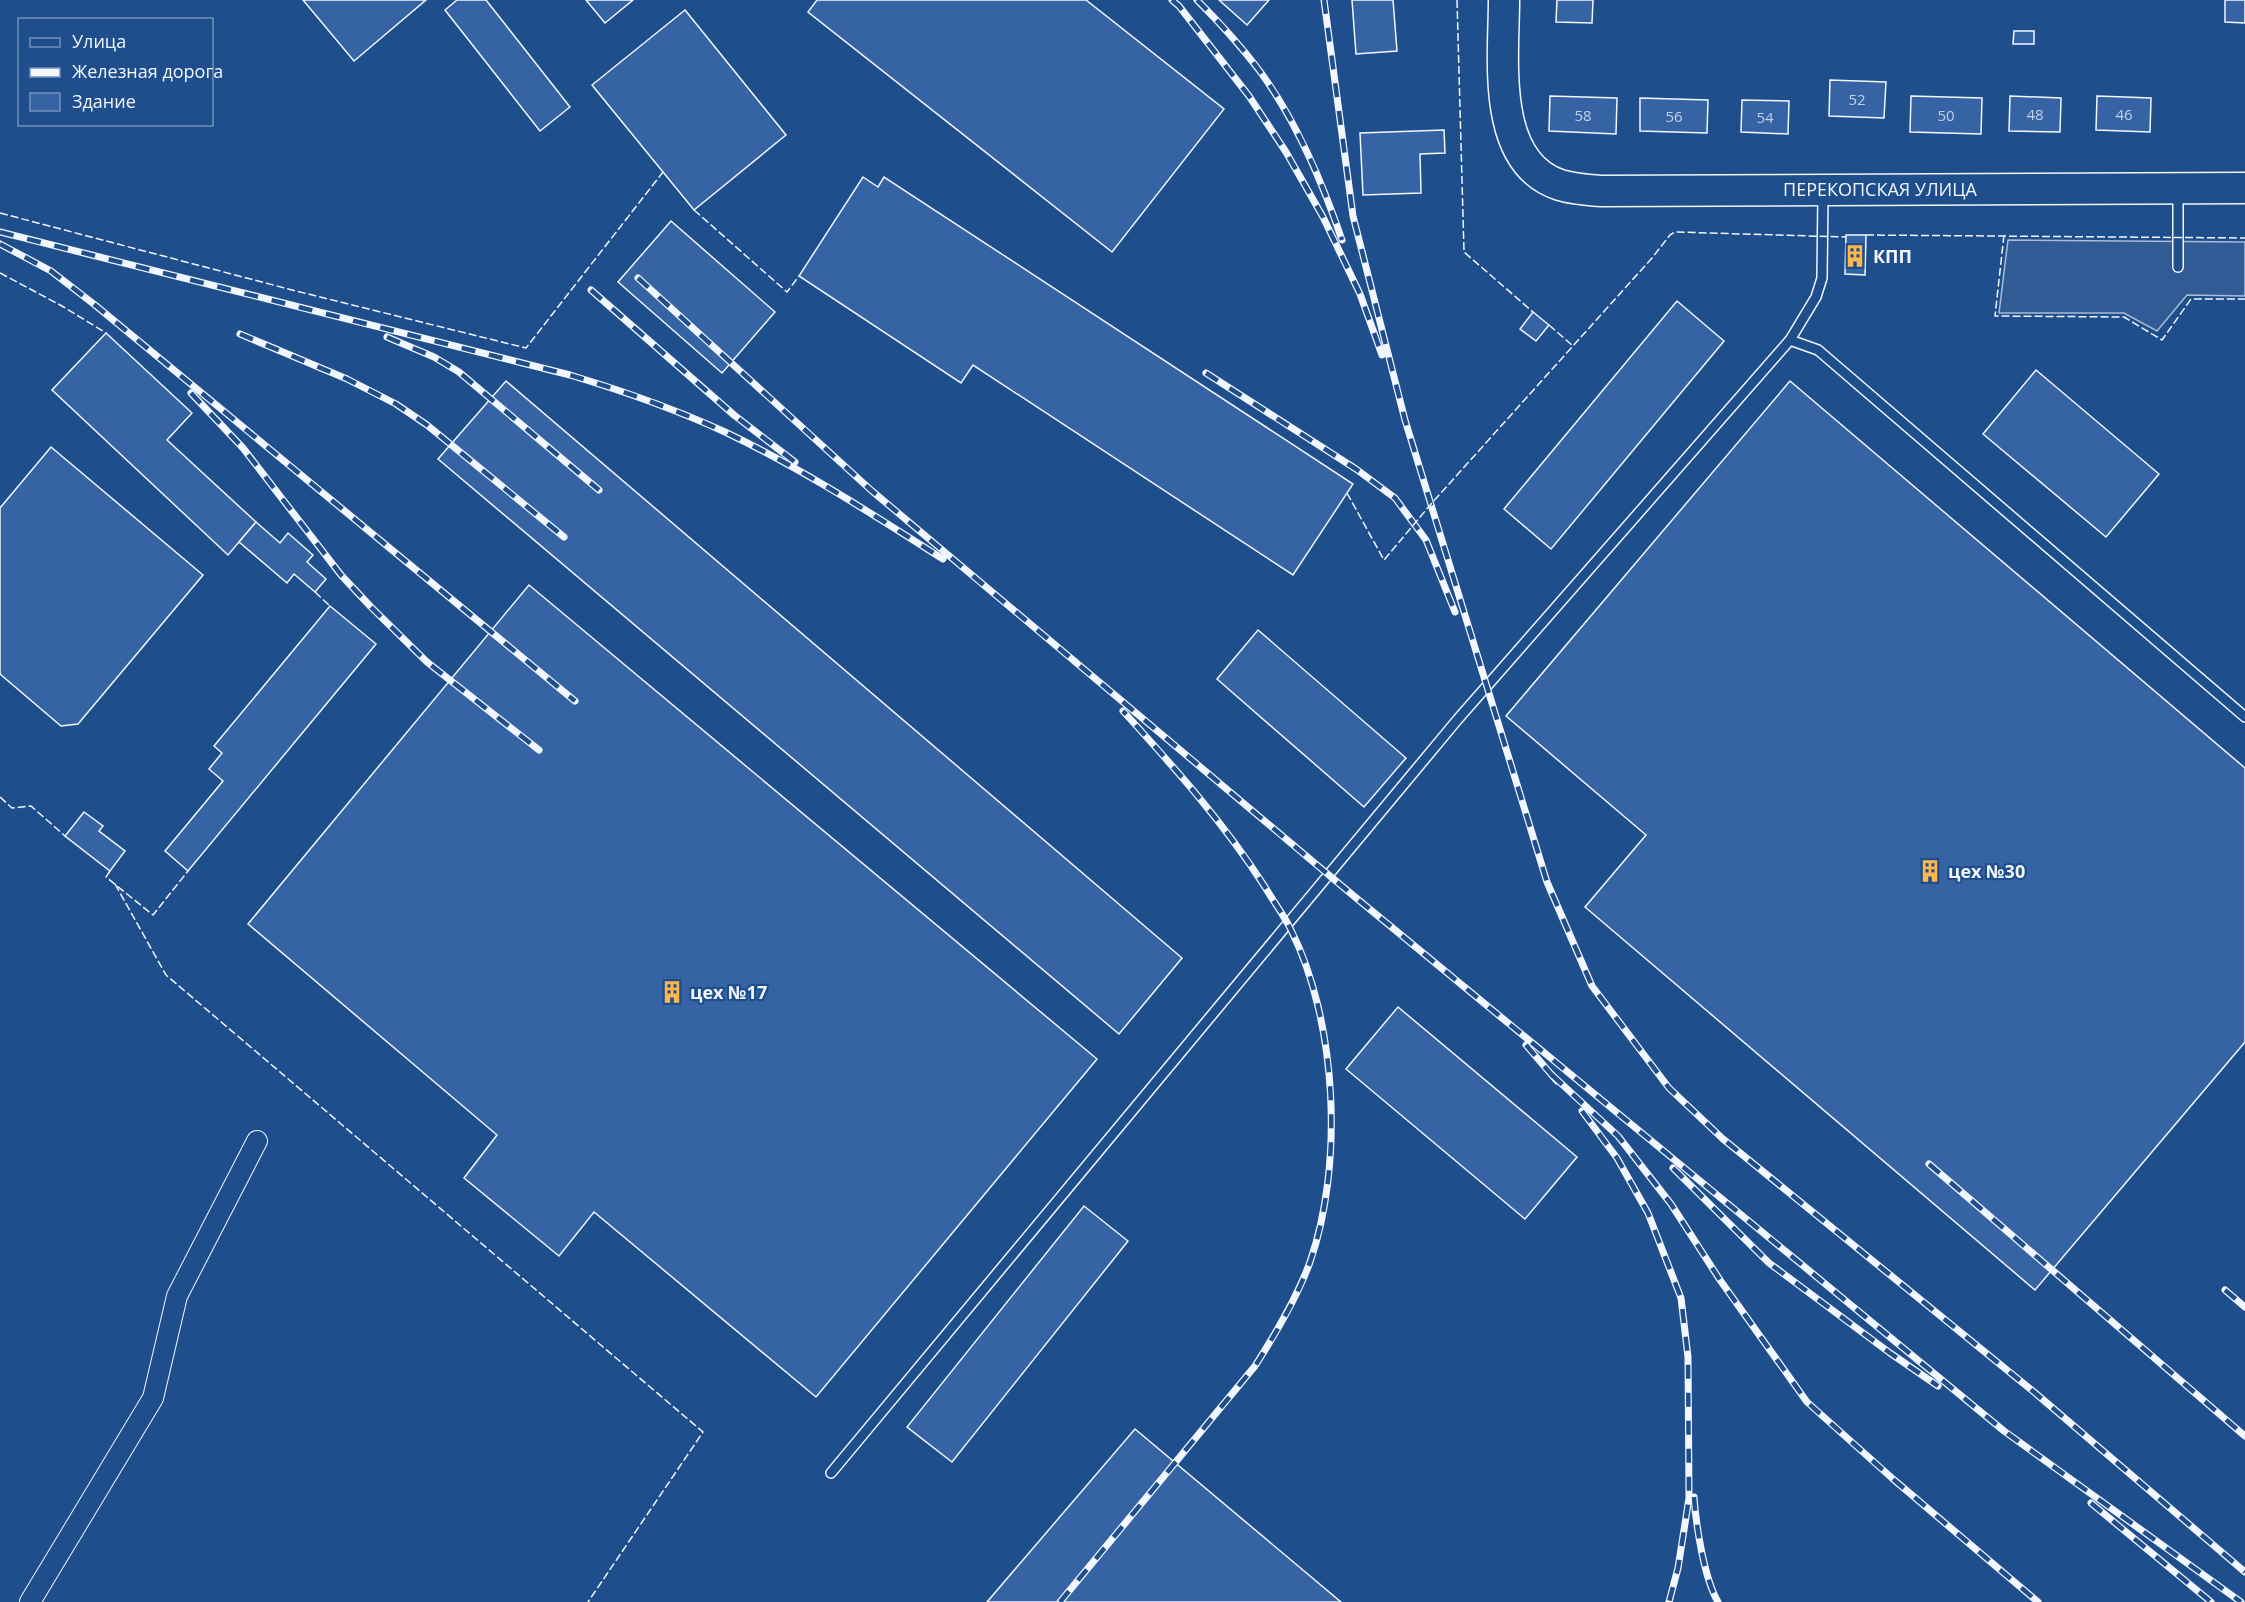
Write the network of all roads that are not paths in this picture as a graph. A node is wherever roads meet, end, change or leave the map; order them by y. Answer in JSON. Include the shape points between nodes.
{"nodes":[{"id":1,"x":1504,"y":0,"type":"edge"},
{"id":2,"x":2178,"y":188,"type":"junction"},
{"id":3,"x":2245,"y":188,"type":"edge"},
{"id":4,"x":1823,"y":189,"type":"junction"},
{"id":5,"x":2178,"y":267,"type":"dead end"},
{"id":6,"x":1790,"y":340,"type":"junction"},
{"id":7,"x":2245,"y":717,"type":"edge"},
{"id":8,"x":257,"y":1141,"type":"dead end"},
{"id":9,"x":831,"y":1473,"type":"dead end"},
{"id":10,"x":30,"y":1602,"type":"edge"}],
"edges":[{"from":1,"to":4,"type":"main road","name":"ПЕРЕКОПСКАЯ УЛИЦА","via":[[1505,106],[1511,133],[1525,158],[1558,185],[1601,191]]},
{"from":2,"to":3,"type":"main road","name":"ПЕРЕКОПСКАЯ УЛИЦА"},
{"from":2,"to":4,"type":"main road","name":"ПЕРЕКОПСКАЯ УЛИЦА"},
{"from":2,"to":5,"type":"lane"},
{"from":4,"to":6,"type":"lane","via":[[1822,278],[1816,297]]},
{"from":6,"to":7,"type":"lane","via":[[1818,350]]},
{"from":6,"to":9,"type":"lane","via":[[1458,719]]},
{"from":8,"to":10,"type":"street","via":[[177,1296],[153,1398]]}]}
